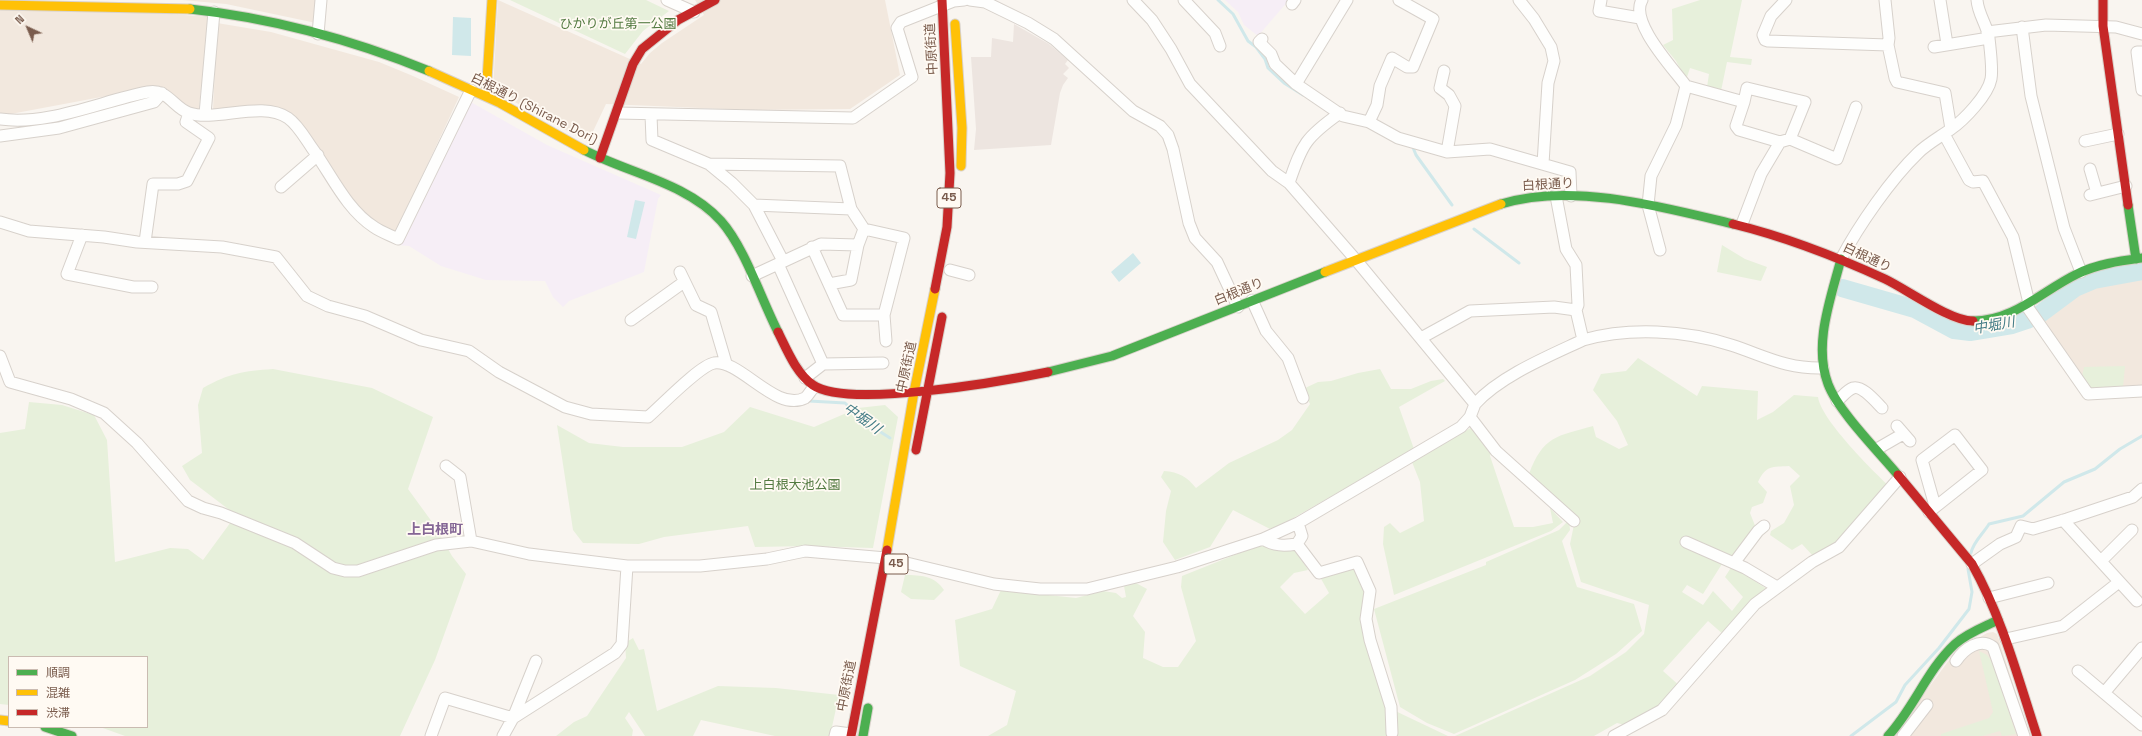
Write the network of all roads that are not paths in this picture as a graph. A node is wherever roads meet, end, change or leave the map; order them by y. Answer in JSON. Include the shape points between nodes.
{"nodes":[{"id":1,"x":321,"y":0,"type":"edge"},
{"id":2,"x":492,"y":0,"type":"edge"},
{"id":3,"x":667,"y":0,"type":"edge"},
{"id":4,"x":715,"y":0,"type":"edge"},
{"id":5,"x":970,"y":0,"type":"edge"},
{"id":6,"x":1133,"y":0,"type":"edge"},
{"id":7,"x":1184,"y":0,"type":"edge"},
{"id":8,"x":1347,"y":0,"type":"edge"},
{"id":9,"x":1399,"y":0,"type":"edge"},
{"id":10,"x":1519,"y":0,"type":"edge"},
{"id":11,"x":1601,"y":0,"type":"edge"},
{"id":12,"x":1642,"y":0,"type":"edge"},
{"id":13,"x":1786,"y":0,"type":"edge"},
{"id":14,"x":1885,"y":0,"type":"edge"},
{"id":15,"x":1940,"y":0,"type":"edge"},
{"id":16,"x":1976,"y":0,"type":"edge"},
{"id":17,"x":2103,"y":0,"type":"edge"},
{"id":18,"x":942,"y":3,"type":"edge"},
{"id":19,"x":0,"y":5,"type":"edge"},
{"id":20,"x":956,"y":5,"type":"edge"},
{"id":21,"x":214,"y":12,"type":"junction"},
{"id":22,"x":694,"y":12,"type":"junction"},
{"id":23,"x":1640,"y":18,"type":"junction"},
{"id":24,"x":2103,"y":26,"type":"junction"},
{"id":25,"x":2022,"y":27,"type":"junction"},
{"id":26,"x":318,"y":34,"type":"junction"},
{"id":27,"x":2142,"y":34,"type":"edge"},
{"id":28,"x":1988,"y":35,"type":"junction"},
{"id":29,"x":1262,"y":39,"type":"dead end"},
{"id":30,"x":1947,"y":44,"type":"junction"},
{"id":31,"x":1888,"y":45,"type":"junction"},
{"id":32,"x":1220,"y":46,"type":"dead end"},
{"id":33,"x":1934,"y":47,"type":"dead end"},
{"id":34,"x":2142,"y":52,"type":"edge"},
{"id":35,"x":1444,"y":71,"type":"dead end"},
{"id":36,"x":1296,"y":84,"type":"junction"},
{"id":37,"x":1686,"y":86,"type":"junction"},
{"id":38,"x":470,"y":90,"type":"junction"},
{"id":39,"x":2142,"y":90,"type":"edge"},
{"id":40,"x":162,"y":93,"type":"junction"},
{"id":41,"x":486,"y":96,"type":"junction"},
{"id":42,"x":1744,"y":102,"type":"junction"},
{"id":43,"x":1856,"y":107,"type":"dead end"},
{"id":44,"x":189,"y":113,"type":"junction"},
{"id":45,"x":616,"y":113,"type":"junction"},
{"id":46,"x":1340,"y":113,"type":"junction"},
{"id":47,"x":205,"y":114,"type":"junction"},
{"id":48,"x":651,"y":115,"type":"junction"},
{"id":49,"x":0,"y":119,"type":"edge"},
{"id":50,"x":1369,"y":122,"type":"junction"},
{"id":51,"x":1947,"y":132,"type":"junction"},
{"id":52,"x":2118,"y":134,"type":"junction"},
{"id":53,"x":0,"y":136,"type":"edge"},
{"id":54,"x":1785,"y":141,"type":"junction"},
{"id":55,"x":2085,"y":141,"type":"dead end"},
{"id":56,"x":1447,"y":152,"type":"junction"},
{"id":57,"x":318,"y":155,"type":"junction"},
{"id":58,"x":600,"y":158,"type":"junction"},
{"id":59,"x":710,"y":164,"type":"junction"},
{"id":60,"x":1543,"y":164,"type":"junction"},
{"id":61,"x":2090,"y":169,"type":"dead end"},
{"id":62,"x":960,"y":173,"type":"dead end"},
{"id":63,"x":1289,"y":183,"type":"junction"},
{"id":64,"x":2126,"y":186,"type":"junction"},
{"id":65,"x":281,"y":187,"type":"dead end"},
{"id":66,"x":959,"y":194,"type":"dead end"},
{"id":67,"x":1556,"y":196,"type":"junction"},
{"id":68,"x":1571,"y":196,"type":"junction"},
{"id":69,"x":754,"y":205,"type":"junction"},
{"id":70,"x":1648,"y":205,"type":"junction"},
{"id":71,"x":851,"y":209,"type":"junction"},
{"id":72,"x":0,"y":222,"type":"edge"},
{"id":73,"x":1742,"y":224,"type":"junction"},
{"id":74,"x":864,"y":229,"type":"junction"},
{"id":75,"x":82,"y":235,"type":"junction"},
{"id":76,"x":955,"y":235,"type":"dead end"},
{"id":77,"x":145,"y":242,"type":"junction"},
{"id":78,"x":858,"y":245,"type":"junction"},
{"id":79,"x":812,"y":248,"type":"junction"},
{"id":80,"x":1660,"y":250,"type":"dead end"},
{"id":81,"x":1841,"y":259,"type":"junction"},
{"id":82,"x":2139,"y":259,"type":"edge"},
{"id":83,"x":1356,"y":260,"type":"junction"},
{"id":84,"x":781,"y":263,"type":"junction"},
{"id":85,"x":950,"y":270,"type":"dead end"},
{"id":86,"x":2081,"y":272,"type":"junction"},
{"id":87,"x":969,"y":275,"type":"dead end"},
{"id":88,"x":752,"y":276,"type":"junction"},
{"id":89,"x":829,"y":284,"type":"junction"},
{"id":90,"x":152,"y":287,"type":"dead end"},
{"id":91,"x":1252,"y":300,"type":"junction"},
{"id":92,"x":2028,"y":304,"type":"junction"},
{"id":93,"x":1238,"y":306,"type":"junction"},
{"id":94,"x":943,"y":309,"type":"dead end"},
{"id":95,"x":1576,"y":310,"type":"junction"},
{"id":96,"x":884,"y":315,"type":"junction"},
{"id":97,"x":631,"y":320,"type":"dead end"},
{"id":98,"x":1421,"y":338,"type":"junction"},
{"id":99,"x":1583,"y":340,"type":"junction"},
{"id":100,"x":886,"y":341,"type":"dead end"},
{"id":101,"x":0,"y":356,"type":"edge"},
{"id":102,"x":726,"y":363,"type":"junction"},
{"id":103,"x":883,"y":363,"type":"dead end"},
{"id":104,"x":823,"y":364,"type":"junction"},
{"id":105,"x":1823,"y":368,"type":"junction"},
{"id":106,"x":805,"y":378,"type":"junction"},
{"id":107,"x":814,"y":387,"type":"junction"},
{"id":108,"x":2142,"y":391,"type":"edge"},
{"id":109,"x":914,"y":392,"type":"junction"},
{"id":110,"x":927,"y":392,"type":"junction"},
{"id":111,"x":1303,"y":398,"type":"dead end"},
{"id":112,"x":1837,"y":401,"type":"junction"},
{"id":113,"x":1880,"y":402,"type":"dead end"},
{"id":114,"x":1475,"y":404,"type":"junction"},
{"id":115,"x":1470,"y":417,"type":"junction"},
{"id":116,"x":1904,"y":434,"type":"dead end"},
{"id":117,"x":1877,"y":450,"type":"junction"},
{"id":118,"x":915,"y":457,"type":"dead end"},
{"id":119,"x":446,"y":466,"type":"dead end"},
{"id":120,"x":1900,"y":477,"type":"junction"},
{"id":121,"x":2142,"y":489,"type":"edge"},
{"id":122,"x":1932,"y":509,"type":"junction"},
{"id":123,"x":2063,"y":520,"type":"junction"},
{"id":124,"x":1574,"y":521,"type":"dead end"},
{"id":125,"x":1298,"y":523,"type":"junction"},
{"id":126,"x":1764,"y":526,"type":"dead end"},
{"id":127,"x":2132,"y":530,"type":"dead end"},
{"id":128,"x":1263,"y":538,"type":"junction"},
{"id":129,"x":471,"y":541,"type":"junction"},
{"id":130,"x":1686,"y":542,"type":"dead end"},
{"id":131,"x":1297,"y":544,"type":"junction"},
{"id":132,"x":886,"y":558,"type":"junction"},
{"id":133,"x":2101,"y":562,"type":"junction"},
{"id":134,"x":1734,"y":563,"type":"junction"},
{"id":135,"x":1972,"y":564,"type":"junction"},
{"id":136,"x":627,"y":566,"type":"junction"},
{"id":137,"x":2048,"y":582,"type":"dead end"},
{"id":138,"x":2119,"y":582,"type":"junction"},
{"id":139,"x":1777,"y":587,"type":"junction"},
{"id":140,"x":1989,"y":598,"type":"junction"},
{"id":141,"x":2138,"y":601,"type":"dead end"},
{"id":142,"x":1998,"y":620,"type":"junction"},
{"id":143,"x":2006,"y":639,"type":"junction"},
{"id":144,"x":2142,"y":648,"type":"edge"},
{"id":145,"x":536,"y":661,"type":"dead end"},
{"id":146,"x":1956,"y":661,"type":"dead end"},
{"id":147,"x":2078,"y":671,"type":"dead end"},
{"id":148,"x":2104,"y":693,"type":"junction"},
{"id":149,"x":870,"y":698,"type":"dead end"},
{"id":150,"x":1927,"y":705,"type":"dead end"},
{"id":151,"x":513,"y":718,"type":"junction"},
{"id":152,"x":2142,"y":725,"type":"edge"},
{"id":153,"x":48,"y":728,"type":"edge"},
{"id":154,"x":1392,"y":733,"type":"dead end"},
{"id":155,"x":851,"y":735,"type":"edge"},
{"id":156,"x":72,"y":736,"type":"edge"},
{"id":157,"x":431,"y":736,"type":"edge"},
{"id":158,"x":503,"y":736,"type":"edge"},
{"id":159,"x":835,"y":736,"type":"edge"},
{"id":160,"x":863,"y":736,"type":"edge"},
{"id":161,"x":1614,"y":736,"type":"edge"},
{"id":162,"x":1888,"y":736,"type":"edge"},
{"id":163,"x":1903,"y":736,"type":"edge"},
{"id":164,"x":2024,"y":736,"type":"edge"},
{"id":165,"x":2036,"y":736,"type":"edge"}],
"edges":[{"from":1,"to":26,"type":"street"},
{"from":2,"to":41,"type":"street"},
{"from":3,"to":22,"type":"street"},
{"from":4,"to":22,"type":"street"},
{"from":5,"to":93,"type":"street","via":[[985,2],[1054,38],[1133,111],[1160,126],[1168,135],[1189,224],[1195,238],[1217,262]]},
{"from":6,"to":63,"type":"street","via":[[1152,20],[1190,84],[1272,170]]},
{"from":7,"to":32,"type":"street","via":[[1215,33]]},
{"from":8,"to":36,"type":"street"},
{"from":9,"to":50,"type":"street","via":[[1433,19],[1413,67],[1407,67],[1392,58]]},
{"from":10,"to":60,"type":"street","via":[[1551,47],[1554,61],[1548,83]]},
{"from":11,"to":23,"type":"street","via":[[1599,11]]},
{"from":12,"to":23,"type":"street"},
{"from":13,"to":31,"type":"street","via":[[1771,16],[1763,35],[1764,40]]},
{"from":14,"to":31,"type":"street"},
{"from":15,"to":30,"type":"street"},
{"from":16,"to":28,"type":"street"},
{"from":17,"to":24,"type":"street"},
{"from":18,"to":20,"type":"street"},
{"from":18,"to":48,"type":"street","via":[[901,22],[898,28],[912,77],[853,118]]},
{"from":18,"to":109,"type":"street","name":"中原街道","number":"45","via":[[950,173],[947,227]]},
{"from":19,"to":21,"type":"street","name":"白根通り (Shirane Dori)","via":[[40,8],[100,6]]},
{"from":20,"to":62,"type":"street","name":"中原街道","number":"45","via":[[962,128]]},
{"from":21,"to":26,"type":"street","name":"白根通り (Shirane Dori)"},
{"from":21,"to":47,"type":"street"},
{"from":22,"to":45,"type":"street","via":[[656,36],[642,49],[633,64]]},
{"from":23,"to":37,"type":"street","via":[[1652,42]]},
{"from":24,"to":25,"type":"street"},
{"from":24,"to":27,"type":"street"},
{"from":24,"to":52,"type":"street"},
{"from":25,"to":28,"type":"street"},
{"from":25,"to":86,"type":"street","via":[[2031,96],[2064,228]]},
{"from":26,"to":38,"type":"street","name":"白根通り (Shirane Dori)","via":[[366,46]]},
{"from":28,"to":30,"type":"street"},
{"from":28,"to":51,"type":"street","via":[[1991,78],[1984,94],[1958,124]]},
{"from":29,"to":36,"type":"street","via":[[1259,42],[1271,54],[1275,64]]},
{"from":30,"to":33,"type":"street"},
{"from":31,"to":51,"type":"street","via":[[1898,82],[1945,94]]},
{"from":34,"to":39,"type":"street","via":[[2137,52]]},
{"from":35,"to":56,"type":"street","via":[[1440,88],[1449,95],[1455,106]]},
{"from":36,"to":46,"type":"street"},
{"from":37,"to":42,"type":"street"},
{"from":37,"to":70,"type":"street","via":[[1676,125],[1651,176]]},
{"from":38,"to":41,"type":"street","name":"白根通り (Shirane Dori)"},
{"from":38,"to":57,"type":"street","via":[[398,239],[373,226],[361,215],[345,197]]},
{"from":40,"to":44,"type":"street"},
{"from":40,"to":49,"type":"street","via":[[150,91],[100,105],[41,117]]},
{"from":40,"to":53,"type":"street","via":[[154,102],[59,128]]},
{"from":41,"to":58,"type":"street","name":"白根通り (Shirane Dori)"},
{"from":42,"to":54,"type":"street","via":[[1736,126],[1739,130]]},
{"from":42,"to":54,"type":"street","via":[[1747,88],[1805,102]]},
{"from":43,"to":54,"type":"street","via":[[1837,159]]},
{"from":44,"to":47,"type":"street"},
{"from":44,"to":77,"type":"street","via":[[186,122],[209,138],[187,181],[178,184],[153,184]]},
{"from":45,"to":48,"type":"street"},
{"from":45,"to":58,"type":"street"},
{"from":46,"to":50,"type":"street"},
{"from":46,"to":63,"type":"street","via":[[1315,131],[1299,152]]},
{"from":47,"to":57,"type":"street","via":[[269,111],[280,114],[296,126]]},
{"from":48,"to":59,"type":"street","via":[[652,140]]},
{"from":50,"to":56,"type":"street","via":[[1398,138]]},
{"from":51,"to":81,"type":"street","via":[[1919,152],[1904,169],[1850,242]]},
{"from":51,"to":92,"type":"street","via":[[1969,180],[1983,181],[2013,237]]},
{"from":52,"to":55,"type":"street"},
{"from":52,"to":64,"type":"street"},
{"from":54,"to":73,"type":"street","via":[[1761,174]]},
{"from":56,"to":60,"type":"street","via":[[1490,149]]},
{"from":57,"to":65,"type":"street"},
{"from":58,"to":88,"type":"street","name":"白根通り (Shirane Dori)","via":[[681,191],[700,203],[718,217],[732,236]]},
{"from":59,"to":69,"type":"street"},
{"from":59,"to":71,"type":"street","via":[[840,166]]},
{"from":60,"to":68,"type":"street","via":[[1570,172]]},
{"from":61,"to":64,"type":"street","via":[[2093,194]]},
{"from":63,"to":83,"type":"street"},
{"from":64,"to":82,"type":"street"},
{"from":66,"to":76,"type":"street","number":"45"},
{"from":67,"to":68,"type":"street","name":"白根通り"},
{"from":67,"to":83,"type":"street","name":"白根通り","via":[[1528,197],[1486,208]]},
{"from":67,"to":95,"type":"street","via":[[1566,249],[1576,265]]},
{"from":68,"to":70,"type":"street","name":"白根通り"},
{"from":69,"to":71,"type":"street"},
{"from":69,"to":84,"type":"street"},
{"from":70,"to":73,"type":"street","name":"白根通り"},
{"from":70,"to":80,"type":"street"},
{"from":71,"to":74,"type":"street"},
{"from":72,"to":75,"type":"street","via":[[29,231]]},
{"from":73,"to":81,"type":"street","name":"白根通り"},
{"from":74,"to":78,"type":"street"},
{"from":74,"to":96,"type":"street","via":[[904,238]]},
{"from":75,"to":77,"type":"street"},
{"from":75,"to":90,"type":"street","via":[[67,274],[133,287]]},
{"from":77,"to":102,"type":"street","via":[[222,247],[276,256],[307,296],[328,306],[365,316],[421,340],[469,351],[499,372],[560,404],[591,414],[648,417],[699,371],[710,364]]},
{"from":78,"to":79,"type":"street","via":[[821,244]]},
{"from":78,"to":89,"type":"street","via":[[851,280]]},
{"from":79,"to":84,"type":"street"},
{"from":79,"to":89,"type":"street"},
{"from":81,"to":92,"type":"street","name":"白根通り","via":[[1966,321],[2002,317]]},
{"from":81,"to":105,"type":"street","via":[[1821,348]]},
{"from":82,"to":86,"type":"street","name":"白根通り","via":[[2103,265]]},
{"from":83,"to":91,"type":"street","name":"白根通り"},
{"from":83,"to":98,"type":"street"},
{"from":84,"to":88,"type":"street"},
{"from":84,"to":104,"type":"street"},
{"from":85,"to":87,"type":"street"},
{"from":86,"to":92,"type":"street","name":"白根通り"},
{"from":88,"to":106,"type":"street","name":"白根通り (Shirane Dori)","via":[[776,329]]},
{"from":89,"to":96,"type":"street","via":[[843,315]]},
{"from":91,"to":93,"type":"street","name":"白根通り"},
{"from":91,"to":111,"type":"street","via":[[1266,331],[1288,358]]},
{"from":92,"to":108,"type":"street","via":[[2088,394]]},
{"from":93,"to":110,"type":"street","name":"白根通り","via":[[1112,356],[1058,371]]},
{"from":94,"to":110,"type":"street","name":"中原街道"},
{"from":95,"to":98,"type":"street","via":[[1554,307],[1470,311]]},
{"from":95,"to":99,"type":"street"},
{"from":96,"to":100,"type":"street"},
{"from":97,"to":102,"type":"street","via":[[682,277],[696,305],[711,312]]},
{"from":98,"to":114,"type":"street"},
{"from":99,"to":105,"type":"street","via":[[1600,335],[1624,333],[1679,335],[1731,345],[1791,366]]},
{"from":99,"to":114,"type":"street","via":[[1534,363],[1485,393]]},
{"from":101,"to":129,"type":"street","via":[[5,375],[10,382],[71,399],[104,413],[137,443],[188,501],[295,543],[333,568],[358,571],[436,545]]},
{"from":102,"to":107,"type":"street","via":[[767,391],[789,399],[798,401],[806,398]]},
{"from":103,"to":104,"type":"street"},
{"from":104,"to":106,"type":"street"},
{"from":105,"to":112,"type":"street"},
{"from":106,"to":107,"type":"street","name":"白根通り (Shirane Dori)"},
{"from":107,"to":109,"type":"street","via":[[850,394]]},
{"from":109,"to":110,"type":"street"},
{"from":109,"to":132,"type":"street","name":"中原街道","number":"45"},
{"from":110,"to":118,"type":"street","name":"中原街道"},
{"from":112,"to":113,"type":"street","via":[[1851,388],[1856,388]]},
{"from":112,"to":117,"type":"street"},
{"from":114,"to":115,"type":"street"},
{"from":115,"to":124,"type":"street","via":[[1496,451]]},
{"from":115,"to":125,"type":"street","via":[[1461,427]]},
{"from":116,"to":117,"type":"street"},
{"from":117,"to":120,"type":"street"},
{"from":119,"to":129,"type":"street","via":[[460,477]]},
{"from":120,"to":122,"type":"street"},
{"from":120,"to":139,"type":"street","via":[[1839,548],[1812,562]]},
{"from":121,"to":123,"type":"street","via":[[2133,497]]},
{"from":122,"to":122,"type":"street","via":[[1982,470],[1955,435],[1922,460]]},
{"from":122,"to":135,"type":"street"},
{"from":123,"to":133,"type":"street"},
{"from":123,"to":135,"type":"street","via":[[2034,529],[2021,526],[2016,537],[2000,544]]},
{"from":125,"to":128,"type":"street"},
{"from":125,"to":131,"type":"street","via":[[1302,536]]},
{"from":126,"to":134,"type":"street"},
{"from":127,"to":133,"type":"street"},
{"from":128,"to":131,"type":"street","via":[[1271,544]]},
{"from":128,"to":132,"type":"street","via":[[1177,567],[1087,589],[1040,589],[994,584]]},
{"from":129,"to":136,"type":"street","via":[[529,554]]},
{"from":130,"to":134,"type":"street"},
{"from":131,"to":154,"type":"street","via":[[1319,573],[1357,562],[1370,591],[1366,619],[1391,707]]},
{"from":132,"to":136,"type":"street","via":[[805,551],[767,559],[700,566]]},
{"from":132,"to":155,"type":"street","name":"中原街道","number":"45"},
{"from":133,"to":138,"type":"street"},
{"from":134,"to":139,"type":"street"},
{"from":135,"to":140,"type":"street"},
{"from":136,"to":151,"type":"street","via":[[622,644],[615,653]]},
{"from":137,"to":140,"type":"street"},
{"from":138,"to":141,"type":"street"},
{"from":138,"to":143,"type":"street","via":[[2063,626]]},
{"from":139,"to":161,"type":"street","via":[[1755,604],[1662,710]]},
{"from":140,"to":142,"type":"street"},
{"from":142,"to":143,"type":"street"},
{"from":142,"to":162,"type":"street","via":[[1964,638],[1948,652],[1900,724]]},
{"from":143,"to":165,"type":"street"},
{"from":144,"to":148,"type":"street"},
{"from":145,"to":151,"type":"street"},
{"from":146,"to":164,"type":"street","via":[[1981,642],[1993,647]]},
{"from":147,"to":148,"type":"street"},
{"from":148,"to":152,"type":"street"},
{"from":149,"to":160,"type":"street","name":"中原街道"},
{"from":150,"to":163,"type":"street"},
{"from":151,"to":157,"type":"street","via":[[445,698]]},
{"from":151,"to":158,"type":"street"},
{"from":153,"to":156,"type":"street"},
{"from":155,"to":159,"type":"street","via":[[836,732]]}]}
